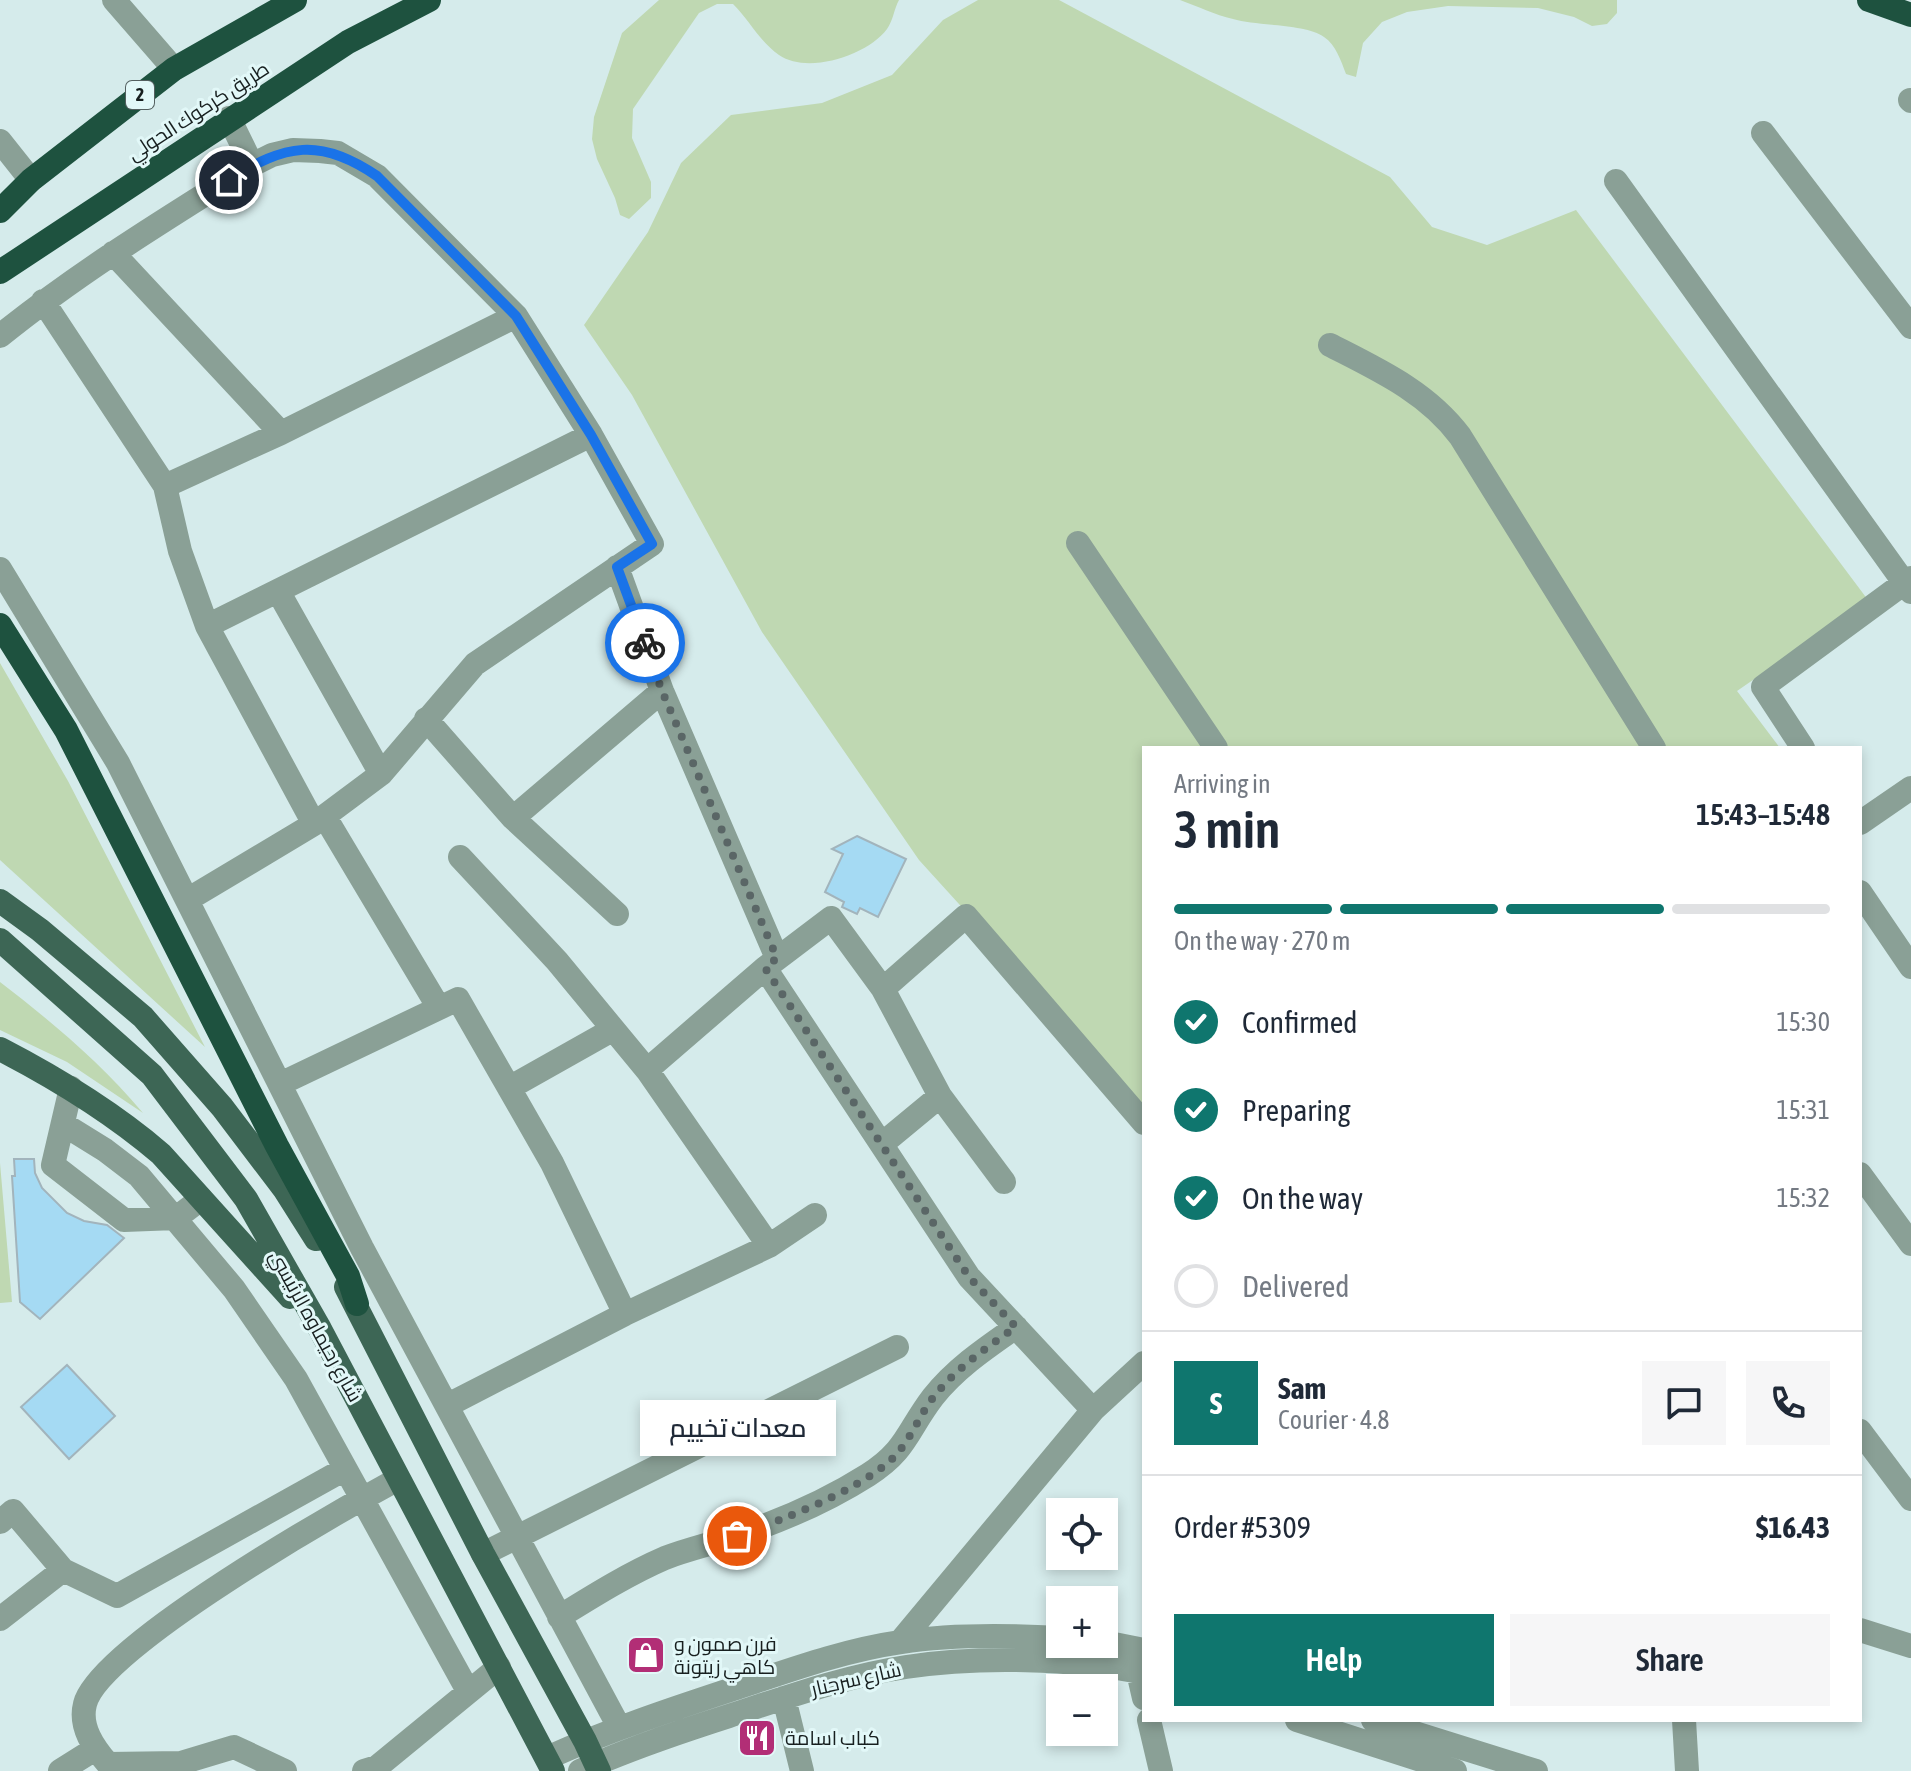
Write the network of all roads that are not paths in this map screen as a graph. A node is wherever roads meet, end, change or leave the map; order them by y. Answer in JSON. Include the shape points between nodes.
{"nodes":[{"id":1,"x":114,"y":0,"type":"edge"},
{"id":2,"x":295,"y":0,"type":"edge"},
{"id":3,"x":429,"y":0,"type":"edge"},
{"id":4,"x":1869,"y":0,"type":"edge"},
{"id":5,"x":1911,"y":15,"type":"edge"},
{"id":6,"x":174,"y":69,"type":"junction"},
{"id":7,"x":229,"y":118,"type":"junction"},
{"id":8,"x":1763,"y":133,"type":"dead end"},
{"id":9,"x":0,"y":141,"type":"edge"},
{"id":10,"x":252,"y":165,"type":"junction"},
{"id":11,"x":31,"y":180,"type":"junction"},
{"id":12,"x":1616,"y":181,"type":"dead end"},
{"id":13,"x":0,"y":211,"type":"edge"},
{"id":14,"x":113,"y":253,"type":"junction"},
{"id":15,"x":0,"y":272,"type":"edge"},
{"id":16,"x":43,"y":301,"type":"junction"},
{"id":17,"x":516,"y":316,"type":"junction"},
{"id":18,"x":1911,"y":327,"type":"edge"},
{"id":19,"x":0,"y":336,"type":"edge"},
{"id":20,"x":1330,"y":345,"type":"dead end"},
{"id":21,"x":281,"y":433,"type":"junction"},
{"id":22,"x":591,"y":435,"type":"junction"},
{"id":23,"x":165,"y":486,"type":"junction"},
{"id":24,"x":1078,"y":543,"type":"dead end"},
{"id":25,"x":617,"y":567,"type":"junction"},
{"id":26,"x":0,"y":569,"type":"edge"},
{"id":27,"x":1909,"y":584,"type":"edge"},
{"id":28,"x":278,"y":591,"type":"junction"},
{"id":29,"x":0,"y":625,"type":"edge"},
{"id":30,"x":207,"y":626,"type":"junction"},
{"id":31,"x":662,"y":691,"type":"junction"},
{"id":32,"x":426,"y":719,"type":"junction"},
{"id":33,"x":1796,"y":744,"type":"edge"},
{"id":34,"x":1215,"y":746,"type":"edge"},
{"id":35,"x":1653,"y":746,"type":"edge"},
{"id":36,"x":381,"y":774,"type":"junction"},
{"id":37,"x":1911,"y":788,"type":"edge"},
{"id":38,"x":513,"y":818,"type":"junction"},
{"id":39,"x":320,"y":820,"type":"junction"},
{"id":40,"x":1862,"y":822,"type":"edge"},
{"id":41,"x":460,"y":857,"type":"dead end"},
{"id":42,"x":1862,"y":895,"type":"edge"},
{"id":43,"x":187,"y":900,"type":"junction"},
{"id":44,"x":0,"y":901,"type":"edge"},
{"id":45,"x":617,"y":914,"type":"dead end"},
{"id":46,"x":0,"y":940,"type":"edge"},
{"id":47,"x":771,"y":963,"type":"junction"},
{"id":48,"x":1911,"y":967,"type":"edge"},
{"id":49,"x":883,"y":989,"type":"junction"},
{"id":50,"x":439,"y":1008,"type":"junction"},
{"id":51,"x":612,"y":1030,"type":"junction"},
{"id":52,"x":0,"y":1049,"type":"edge"},
{"id":53,"x":647,"y":1070,"type":"junction"},
{"id":54,"x":280,"y":1084,"type":"junction"},
{"id":55,"x":71,"y":1088,"type":"junction"},
{"id":56,"x":509,"y":1088,"type":"junction"},
{"id":57,"x":940,"y":1096,"type":"junction"},
{"id":58,"x":1142,"y":1121,"type":"edge"},
{"id":59,"x":63,"y":1124,"type":"junction"},
{"id":60,"x":882,"y":1144,"type":"junction"},
{"id":61,"x":1862,"y":1177,"type":"edge"},
{"id":62,"x":1004,"y":1182,"type":"dead end"},
{"id":63,"x":201,"y":1199,"type":"junction"},
{"id":64,"x":815,"y":1215,"type":"dead end"},
{"id":65,"x":176,"y":1218,"type":"junction"},
{"id":66,"x":1911,"y":1244,"type":"edge"},
{"id":67,"x":769,"y":1246,"type":"junction"},
{"id":68,"x":357,"y":1304,"type":"junction"},
{"id":69,"x":625,"y":1314,"type":"junction"},
{"id":70,"x":1016,"y":1327,"type":"junction"},
{"id":71,"x":320,"y":1329,"type":"junction"},
{"id":72,"x":897,"y":1347,"type":"dead end"},
{"id":73,"x":1142,"y":1365,"type":"edge"},
{"id":74,"x":448,"y":1405,"type":"junction"},
{"id":75,"x":1093,"y":1410,"type":"junction"},
{"id":76,"x":1862,"y":1434,"type":"edge"},
{"id":77,"x":345,"y":1469,"type":"junction"},
{"id":78,"x":398,"y":1479,"type":"junction"},
{"id":79,"x":361,"y":1499,"type":"junction"},
{"id":80,"x":1911,"y":1499,"type":"edge"},
{"id":81,"x":0,"y":1522,"type":"edge"},
{"id":82,"x":519,"y":1536,"type":"junction"},
{"id":83,"x":483,"y":1554,"type":"junction"},
{"id":84,"x":63,"y":1570,"type":"junction"},
{"id":85,"x":559,"y":1617,"type":"junction"},
{"id":86,"x":0,"y":1619,"type":"edge"},
{"id":87,"x":1862,"y":1631,"type":"edge"},
{"id":88,"x":1046,"y":1638,"type":"edge"},
{"id":89,"x":900,"y":1642,"type":"junction"},
{"id":90,"x":1911,"y":1646,"type":"edge"},
{"id":91,"x":1118,"y":1650,"type":"edge"},
{"id":92,"x":1142,"y":1665,"type":"edge"},
{"id":93,"x":499,"y":1667,"type":"junction"},
{"id":94,"x":468,"y":1691,"type":"junction"},
{"id":95,"x":784,"y":1698,"type":"junction"},
{"id":96,"x":1149,"y":1722,"type":"edge"},
{"id":97,"x":1306,"y":1722,"type":"edge"},
{"id":98,"x":1379,"y":1722,"type":"edge"},
{"id":99,"x":1684,"y":1722,"type":"edge"},
{"id":100,"x":619,"y":1727,"type":"junction"},
{"id":101,"x":585,"y":1741,"type":"junction"},
{"id":102,"x":95,"y":1749,"type":"junction"},
{"id":103,"x":550,"y":1764,"type":"edge"},
{"id":104,"x":591,"y":1769,"type":"edge"},
{"id":105,"x":60,"y":1771,"type":"edge"},
{"id":106,"x":285,"y":1771,"type":"edge"},
{"id":107,"x":364,"y":1771,"type":"edge"},
{"id":108,"x":802,"y":1771,"type":"edge"},
{"id":109,"x":1161,"y":1771,"type":"edge"},
{"id":110,"x":1455,"y":1771,"type":"edge"},
{"id":111,"x":1536,"y":1771,"type":"edge"},
{"id":112,"x":1687,"y":1771,"type":"edge"}],
"edges":[{"from":1,"to":6,"type":"street"},
{"from":2,"to":6,"type":"highway","name":"طريق كركوك الحولي","number":"2"},
{"from":3,"to":7,"type":"highway","name":"طريق كركوك الحولي","via":[[348,42]]},
{"from":4,"to":5,"type":"highway"},
{"from":6,"to":11,"type":"highway","name":"طريق كركوك الحولي","number":"2"},
{"from":7,"to":10,"type":"street"},
{"from":7,"to":15,"type":"highway","name":"طريق كركوك الحولي"},
{"from":8,"to":18,"type":"street"},
{"from":9,"to":11,"type":"street"},
{"from":10,"to":14,"type":"street"},
{"from":10,"to":17,"type":"street","via":[[293,150],[338,153],[355,161],[377,176]]},
{"from":11,"to":13,"type":"highway","name":"طريق كركوك الحولي","number":"2"},
{"from":12,"to":27,"type":"street"},
{"from":14,"to":16,"type":"street"},
{"from":14,"to":21,"type":"street"},
{"from":16,"to":19,"type":"street"},
{"from":16,"to":23,"type":"street"},
{"from":17,"to":21,"type":"street"},
{"from":17,"to":22,"type":"street"},
{"from":20,"to":35,"type":"street","via":[[1390,376],[1445,415]]},
{"from":21,"to":23,"type":"street"},
{"from":22,"to":25,"type":"street","via":[[652,544]]},
{"from":22,"to":28,"type":"street"},
{"from":23,"to":30,"type":"street","via":[[180,551]]},
{"from":24,"to":34,"type":"street"},
{"from":25,"to":31,"type":"street"},
{"from":25,"to":32,"type":"street","via":[[475,664]]},
{"from":26,"to":43,"type":"street","via":[[118,763]]},
{"from":27,"to":33,"type":"street","via":[[1763,687]]},
{"from":28,"to":30,"type":"street"},
{"from":28,"to":36,"type":"street"},
{"from":29,"to":68,"type":"highway","via":[[66,730],[348,1276]]},
{"from":30,"to":39,"type":"street"},
{"from":31,"to":38,"type":"street"},
{"from":31,"to":47,"type":"street"},
{"from":32,"to":36,"type":"street"},
{"from":32,"to":38,"type":"street"},
{"from":36,"to":39,"type":"street"},
{"from":37,"to":40,"type":"street"},
{"from":38,"to":45,"type":"street"},
{"from":39,"to":43,"type":"street"},
{"from":39,"to":50,"type":"street"},
{"from":41,"to":51,"type":"street","via":[[557,961]]},
{"from":42,"to":48,"type":"street"},
{"from":43,"to":54,"type":"street"},
{"from":44,"to":68,"type":"main road","name":"شارع رحيماوه الرئيسي","via":[[143,1017],[285,1190]]},
{"from":46,"to":71,"type":"main road","name":"شارع رحيماوه الرئيسي","via":[[152,1075],[246,1199]]},
{"from":47,"to":49,"type":"street","via":[[831,918]]},
{"from":47,"to":53,"type":"street"},
{"from":47,"to":60,"type":"street"},
{"from":49,"to":57,"type":"street"},
{"from":49,"to":58,"type":"street","via":[[966,916]]},
{"from":50,"to":54,"type":"street"},
{"from":50,"to":56,"type":"street","via":[[458,999]]},
{"from":51,"to":53,"type":"street"},
{"from":51,"to":56,"type":"street"},
{"from":52,"to":55,"type":"main road"},
{"from":53,"to":67,"type":"street"},
{"from":54,"to":74,"type":"street"},
{"from":55,"to":59,"type":"street"},
{"from":55,"to":63,"type":"main road","via":[[137,1133]]},
{"from":56,"to":69,"type":"street","via":[[552,1163]]},
{"from":57,"to":60,"type":"street"},
{"from":57,"to":62,"type":"street"},
{"from":59,"to":65,"type":"street","via":[[139,1176]]},
{"from":59,"to":65,"type":"street","via":[[53,1165],[124,1220]]},
{"from":60,"to":70,"type":"street","via":[[969,1277]]},
{"from":61,"to":66,"type":"street"},
{"from":63,"to":65,"type":"street"},
{"from":63,"to":71,"type":"main road"},
{"from":64,"to":67,"type":"street"},
{"from":65,"to":77,"type":"street","via":[[283,1359]]},
{"from":67,"to":69,"type":"street"},
{"from":68,"to":83,"type":"main road","name":"شارع رحيماوه الرئيسي"},
{"from":69,"to":74,"type":"street"},
{"from":70,"to":75,"type":"street"},
{"from":70,"to":85,"type":"street","via":[[950,1378],[909,1438],[866,1476],[777,1521],[667,1557]]},
{"from":71,"to":78,"type":"main road","name":"شارع رحيماوه الرئيسي"},
{"from":72,"to":82,"type":"street"},
{"from":73,"to":75,"type":"street"},
{"from":74,"to":82,"type":"street"},
{"from":75,"to":89,"type":"street"},
{"from":76,"to":80,"type":"street"},
{"from":77,"to":79,"type":"street"},
{"from":77,"to":84,"type":"street","via":[[117,1596]]},
{"from":78,"to":79,"type":"street"},
{"from":78,"to":93,"type":"main road","name":"شارع رحيماوه الرئيسي"},
{"from":79,"to":94,"type":"street"},
{"from":79,"to":102,"type":"street","via":[[203,1597],[103,1676],[85,1705],[85,1726]]},
{"from":81,"to":84,"type":"street","via":[[13,1511]]},
{"from":82,"to":83,"type":"street"},
{"from":82,"to":85,"type":"street"},
{"from":83,"to":101,"type":"main road","name":"شارع رحيماوه الرئيسي"},
{"from":84,"to":86,"type":"street"},
{"from":85,"to":100,"type":"street"},
{"from":87,"to":90,"type":"street"},
{"from":88,"to":89,"type":"street","name":"شارع سرجنار"},
{"from":89,"to":100,"type":"street","name":"شارع سرجنار","via":[[837,1656]]},
{"from":91,"to":92,"type":"street"},
{"from":92,"to":95,"type":"street","name":"شارع سرجنار","via":[[938,1664],[880,1672]]},
{"from":93,"to":94,"type":"street"},
{"from":93,"to":103,"type":"main road","name":"شارع رحيماوه الرئيسي"},
{"from":94,"to":107,"type":"street","via":[[377,1767]]},
{"from":95,"to":104,"type":"street","name":"شارع سرجنار"},
{"from":95,"to":108,"type":"street"},
{"from":96,"to":109,"type":"street"},
{"from":97,"to":110,"type":"street"},
{"from":98,"to":111,"type":"street"},
{"from":99,"to":112,"type":"street"},
{"from":100,"to":101,"type":"street","name":"شارع سرجنار"},
{"from":101,"to":103,"type":"street","name":"شارع سرجنار"},
{"from":101,"to":104,"type":"main road","name":"شارع رحيماوه الرئيسي"},
{"from":102,"to":105,"type":"street"},
{"from":102,"to":106,"type":"street","via":[[108,1764],[181,1763],[234,1747]]}]}
